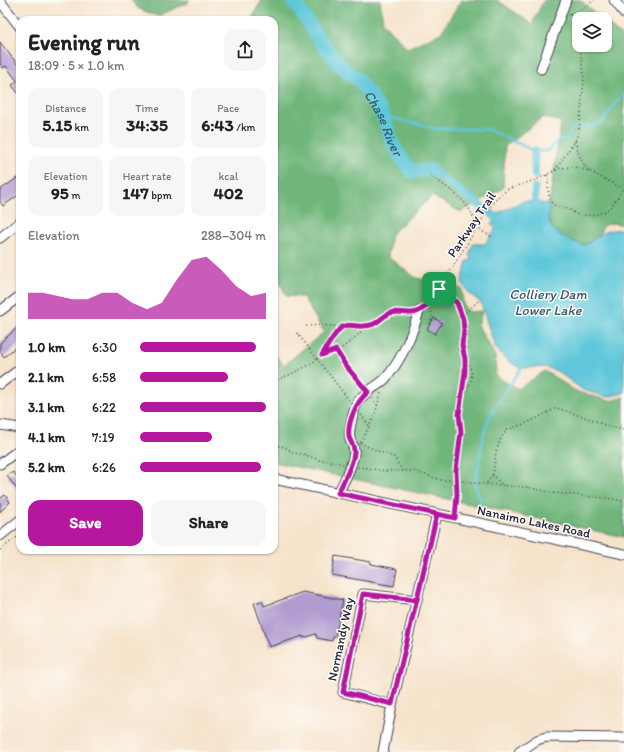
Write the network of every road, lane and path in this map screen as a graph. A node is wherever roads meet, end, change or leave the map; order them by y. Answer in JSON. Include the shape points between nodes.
{"nodes":[{"id":1,"x":594,"y":0,"type":"edge"},
{"id":2,"x":614,"y":0,"type":"edge"},
{"id":3,"x":0,"y":1,"type":"edge"},
{"id":4,"x":565,"y":3,"type":"edge"},
{"id":5,"x":624,"y":13,"type":"edge"},
{"id":6,"x":570,"y":15,"type":"junction"},
{"id":7,"x":572,"y":18,"type":"edge"},
{"id":8,"x":16,"y":22,"type":"edge"},
{"id":9,"x":581,"y":52,"type":"edge"},
{"id":10,"x":541,"y":69,"type":"dead end"},
{"id":11,"x":575,"y":141,"type":"junction"},
{"id":12,"x":554,"y":171,"type":"junction"},
{"id":13,"x":589,"y":172,"type":"junction"},
{"id":14,"x":430,"y":175,"type":"dead end"},
{"id":15,"x":548,"y":175,"type":"junction"},
{"id":16,"x":624,"y":189,"type":"edge"},
{"id":17,"x":16,"y":225,"type":"edge"},
{"id":18,"x":477,"y":228,"type":"junction"},
{"id":19,"x":492,"y":237,"type":"dead end"},
{"id":20,"x":0,"y":238,"type":"edge"},
{"id":21,"x":439,"y":289,"type":"junction"},
{"id":22,"x":16,"y":299,"type":"edge"},
{"id":23,"x":480,"y":299,"type":"dead end"},
{"id":24,"x":427,"y":304,"type":"junction"},
{"id":25,"x":0,"y":311,"type":"edge"},
{"id":26,"x":419,"y":311,"type":"junction"},
{"id":27,"x":462,"y":315,"type":"junction"},
{"id":28,"x":306,"y":326,"type":"dead end"},
{"id":29,"x":366,"y":326,"type":"junction"},
{"id":30,"x":429,"y":326,"type":"dead end"},
{"id":31,"x":342,"y":327,"type":"junction"},
{"id":32,"x":297,"y":333,"type":"dead end"},
{"id":33,"x":336,"y":350,"type":"junction"},
{"id":34,"x":322,"y":355,"type":"junction"},
{"id":35,"x":317,"y":358,"type":"junction"},
{"id":36,"x":465,"y":359,"type":"junction"},
{"id":37,"x":16,"y":372,"type":"edge"},
{"id":38,"x":278,"y":379,"type":"edge"},
{"id":39,"x":383,"y":380,"type":"junction"},
{"id":40,"x":0,"y":384,"type":"edge"},
{"id":41,"x":368,"y":392,"type":"junction"},
{"id":42,"x":463,"y":395,"type":"junction"},
{"id":43,"x":350,"y":402,"type":"dead end"},
{"id":44,"x":378,"y":406,"type":"junction"},
{"id":45,"x":360,"y":414,"type":"dead end"},
{"id":46,"x":0,"y":425,"type":"edge"},
{"id":47,"x":370,"y":426,"type":"junction"},
{"id":48,"x":16,"y":427,"type":"edge"},
{"id":49,"x":624,"y":430,"type":"edge"},
{"id":50,"x":349,"y":438,"type":"junction"},
{"id":51,"x":360,"y":443,"type":"junction"},
{"id":52,"x":278,"y":446,"type":"edge"},
{"id":53,"x":16,"y":452,"type":"edge"},
{"id":54,"x":355,"y":452,"type":"junction"},
{"id":55,"x":0,"y":464,"type":"edge"},
{"id":56,"x":350,"y":466,"type":"junction"},
{"id":57,"x":402,"y":470,"type":"junction"},
{"id":58,"x":493,"y":475,"type":"junction"},
{"id":59,"x":278,"y":480,"type":"edge"},
{"id":60,"x":457,"y":480,"type":"junction"},
{"id":61,"x":487,"y":484,"type":"junction"},
{"id":62,"x":502,"y":485,"type":"junction"},
{"id":63,"x":338,"y":493,"type":"junction"},
{"id":64,"x":624,"y":502,"type":"edge"},
{"id":65,"x":437,"y":514,"type":"junction"},
{"id":66,"x":455,"y":518,"type":"junction"},
{"id":67,"x":16,"y":523,"type":"edge"},
{"id":68,"x":0,"y":536,"type":"edge"},
{"id":69,"x":16,"y":538,"type":"edge"},
{"id":70,"x":0,"y":550,"type":"edge"},
{"id":71,"x":624,"y":554,"type":"edge"},
{"id":72,"x":417,"y":600,"type":"junction"},
{"id":73,"x":392,"y":704,"type":"junction"},
{"id":74,"x":624,"y":738,"type":"edge"},
{"id":75,"x":383,"y":752,"type":"edge"},
{"id":76,"x":519,"y":752,"type":"edge"}],
"edges":[{"from":1,"to":6,"type":"path"},
{"from":2,"to":5,"type":"street"},
{"from":3,"to":8,"type":"street"},
{"from":4,"to":6,"type":"path"},
{"from":4,"to":10,"type":"street"},
{"from":6,"to":7,"type":"path"},
{"from":9,"to":11,"type":"path","via":[[584,80],[579,131]]},
{"from":11,"to":12,"type":"path"},
{"from":11,"to":13,"type":"path","via":[[579,156]]},
{"from":12,"to":13,"type":"path","name":"Parkway Trail","via":[[574,166]]},
{"from":12,"to":15,"type":"path","name":"Parkway Trail"},
{"from":13,"to":16,"type":"path","name":"Parkway Trail"},
{"from":14,"to":18,"type":"path","via":[[463,200],[472,213]]},
{"from":15,"to":16,"type":"path","via":[[551,202],[579,215],[605,213]]},
{"from":15,"to":18,"type":"path","name":"Parkway Trail","via":[[508,189],[498,197]]},
{"from":17,"to":20,"type":"street"},
{"from":18,"to":19,"type":"path"},
{"from":18,"to":21,"type":"path","name":"Parkway Trail"},
{"from":21,"to":24,"type":"path","name":"Parkway Trail"},
{"from":21,"to":27,"type":"path","via":[[457,303]]},
{"from":22,"to":25,"type":"street"},
{"from":23,"to":27,"type":"path"},
{"from":24,"to":26,"type":"path","name":"Parkway Trail"},
{"from":24,"to":30,"type":"path","via":[[433,318]]},
{"from":26,"to":29,"type":"path","via":[[396,312],[376,324]]},
{"from":26,"to":39,"type":"street","via":[[399,360]]},
{"from":27,"to":36,"type":"path","via":[[462,345]]},
{"from":28,"to":31,"type":"path"},
{"from":29,"to":31,"type":"path"},
{"from":29,"to":33,"type":"path","via":[[357,336]]},
{"from":31,"to":34,"type":"path"},
{"from":32,"to":35,"type":"path"},
{"from":33,"to":34,"type":"path"},
{"from":33,"to":41,"type":"path"},
{"from":34,"to":35,"type":"path"},
{"from":35,"to":38,"type":"path"},
{"from":35,"to":43,"type":"path"},
{"from":36,"to":42,"type":"path"},
{"from":36,"to":42,"type":"path","via":[[472,376],[470,385]]},
{"from":37,"to":40,"type":"street"},
{"from":39,"to":41,"type":"street"},
{"from":39,"to":44,"type":"path"},
{"from":41,"to":44,"type":"path"},
{"from":41,"to":50,"type":"street","via":[[358,403]]},
{"from":42,"to":60,"type":"path","via":[[459,414],[461,432]]},
{"from":44,"to":47,"type":"path"},
{"from":45,"to":47,"type":"path"},
{"from":46,"to":48,"type":"street"},
{"from":47,"to":51,"type":"path"},
{"from":49,"to":58,"type":"path","via":[[557,408],[507,430],[496,452]]},
{"from":50,"to":51,"type":"path"},
{"from":50,"to":54,"type":"street"},
{"from":51,"to":54,"type":"path"},
{"from":51,"to":57,"type":"path","via":[[394,457]]},
{"from":52,"to":56,"type":"path","via":[[285,447],[293,453]]},
{"from":53,"to":55,"type":"street"},
{"from":54,"to":56,"type":"street"},
{"from":56,"to":57,"type":"path"},
{"from":56,"to":63,"type":"street"},
{"from":57,"to":60,"type":"path","via":[[414,471],[441,480]]},
{"from":58,"to":61,"type":"path"},
{"from":58,"to":62,"type":"path"},
{"from":59,"to":63,"type":"street","name":"Nanaimo Lakes Road"},
{"from":60,"to":61,"type":"path"},
{"from":60,"to":66,"type":"path"},
{"from":61,"to":62,"type":"path"},
{"from":62,"to":64,"type":"path"},
{"from":63,"to":65,"type":"street","name":"Nanaimo Lakes Road"},
{"from":65,"to":66,"type":"street","name":"Nanaimo Lakes Road"},
{"from":65,"to":72,"type":"street"},
{"from":66,"to":71,"type":"street","name":"Nanaimo Lakes Road"},
{"from":67,"to":68,"type":"street"},
{"from":69,"to":70,"type":"path"},
{"from":72,"to":73,"type":"street"},
{"from":72,"to":73,"type":"street","name":"Normandy Way","via":[[363,594],[343,692]]},
{"from":73,"to":75,"type":"street"},
{"from":74,"to":76,"type":"street","via":[[546,737]]}]}
